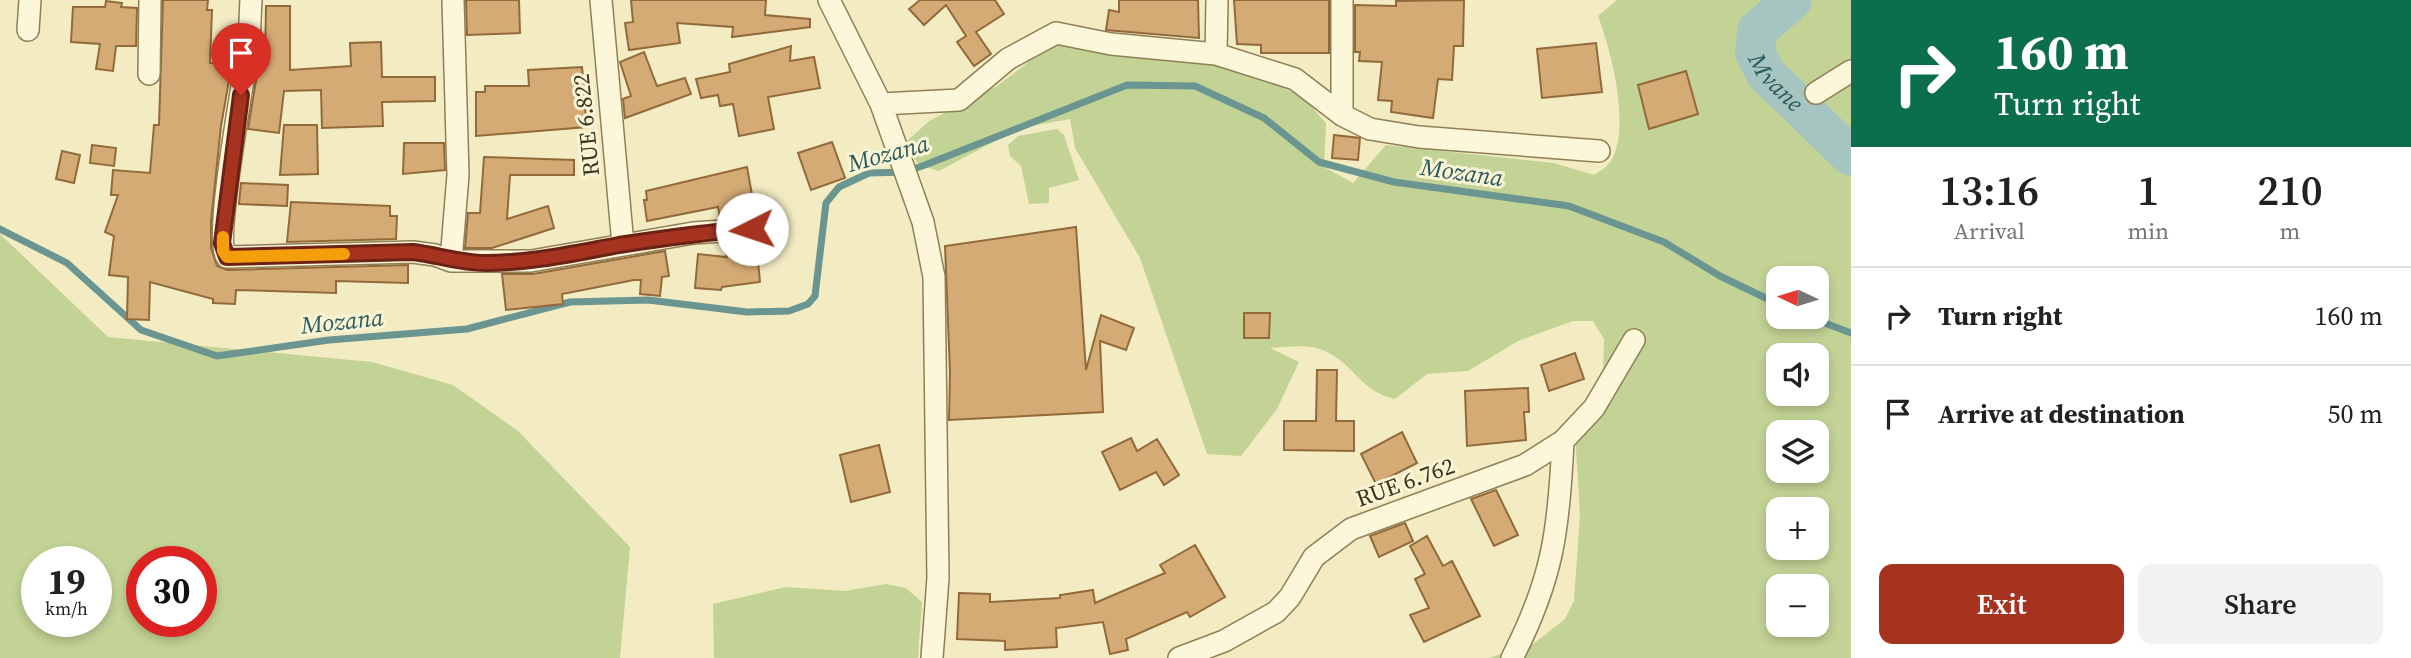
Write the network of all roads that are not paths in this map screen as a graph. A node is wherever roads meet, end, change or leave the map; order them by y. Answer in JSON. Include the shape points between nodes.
{"nodes":[{"id":1,"x":30,"y":0,"type":"edge"},
{"id":2,"x":150,"y":0,"type":"edge"},
{"id":3,"x":251,"y":0,"type":"edge"},
{"id":4,"x":453,"y":0,"type":"edge"},
{"id":5,"x":601,"y":0,"type":"edge"},
{"id":6,"x":829,"y":0,"type":"edge"},
{"id":7,"x":1217,"y":0,"type":"edge"},
{"id":8,"x":1342,"y":0,"type":"edge"},
{"id":9,"x":28,"y":30,"type":"dead end"},
{"id":10,"x":1216,"y":54,"type":"junction"},
{"id":11,"x":1851,"y":71,"type":"edge"},
{"id":12,"x":149,"y":74,"type":"dead end"},
{"id":13,"x":1816,"y":93,"type":"dead end"},
{"id":14,"x":881,"y":104,"type":"junction"},
{"id":15,"x":1342,"y":115,"type":"junction"},
{"id":16,"x":1599,"y":151,"type":"dead end"},
{"id":17,"x":752,"y":229,"type":"dead end"},
{"id":18,"x":623,"y":245,"type":"junction"},
{"id":19,"x":450,"y":261,"type":"junction"},
{"id":20,"x":1634,"y":340,"type":"dead end"},
{"id":21,"x":1563,"y":441,"type":"junction"},
{"id":22,"x":932,"y":658,"type":"edge"},
{"id":23,"x":1179,"y":658,"type":"edge"},
{"id":24,"x":1512,"y":658,"type":"edge"}],
"edges":[{"from":1,"to":9,"type":"street"},
{"from":2,"to":12,"type":"street"},
{"from":3,"to":19,"type":"street","via":[[249,46],[230,169],[223,251],[227,257],[413,252]]},
{"from":4,"to":19,"type":"street","via":[[458,175]]},
{"from":5,"to":18,"type":"street","name":"RUE 6.822"},
{"from":6,"to":14,"type":"street"},
{"from":7,"to":10,"type":"street"},
{"from":8,"to":15,"type":"street"},
{"from":10,"to":14,"type":"street","via":[[1111,44],[1056,33],[1008,59],[960,100]]},
{"from":10,"to":15,"type":"street","via":[[1295,79]]},
{"from":11,"to":13,"type":"street"},
{"from":14,"to":22,"type":"street","via":[[923,222],[934,277],[939,578]]},
{"from":15,"to":16,"type":"street","via":[[1370,130],[1391,134]]},
{"from":17,"to":18,"type":"street"},
{"from":18,"to":19,"type":"street","via":[[531,261]]},
{"from":20,"to":21,"type":"street","name":"RUE 6.762","via":[[1594,408]]},
{"from":21,"to":23,"type":"street","name":"RUE 6.762","via":[[1525,466],[1351,529],[1314,557],[1276,612],[1224,641]]},
{"from":21,"to":24,"type":"street","via":[[1552,563],[1536,611]]}]}
